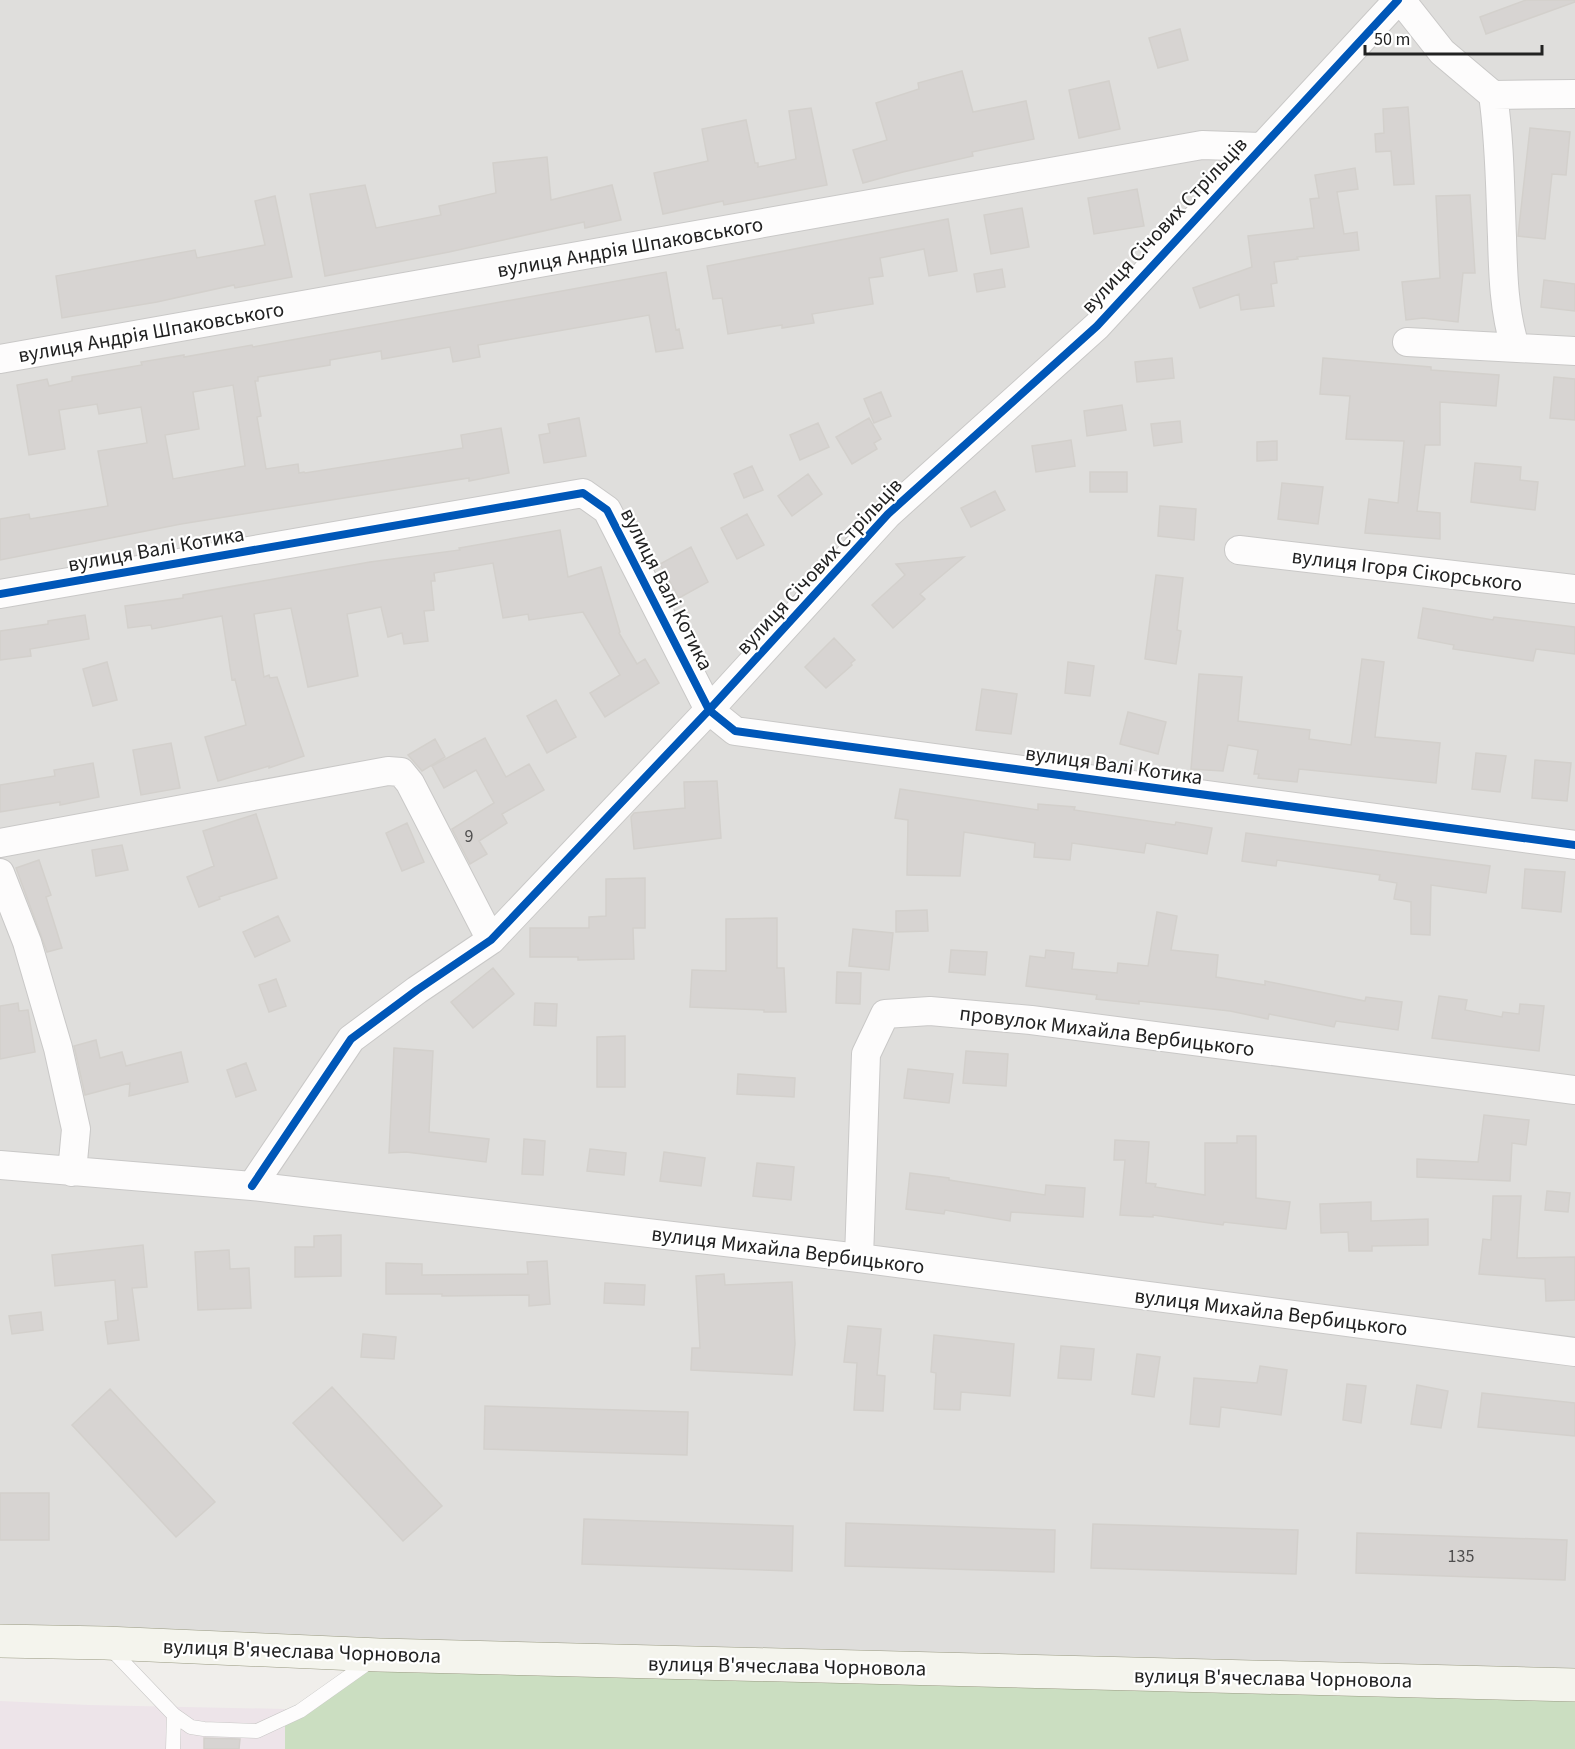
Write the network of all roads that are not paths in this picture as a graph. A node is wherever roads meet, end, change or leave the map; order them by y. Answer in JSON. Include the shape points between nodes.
{"nodes":[{"id":1,"x":1399,"y":0,"type":"edge"},
{"id":2,"x":1575,"y":94,"type":"edge"},
{"id":3,"x":1493,"y":95,"type":"junction"},
{"id":4,"x":1261,"y":147,"type":"junction"},
{"id":5,"x":1407,"y":342,"type":"dead end"},
{"id":6,"x":1515,"y":347,"type":"junction"},
{"id":7,"x":1575,"y":351,"type":"edge"},
{"id":8,"x":0,"y":359,"type":"edge"},
{"id":9,"x":1239,"y":550,"type":"dead end"},
{"id":10,"x":1575,"y":589,"type":"edge"},
{"id":11,"x":0,"y":594,"type":"edge"},
{"id":12,"x":709,"y":710,"type":"junction"},
{"id":13,"x":0,"y":843,"type":"edge"},
{"id":14,"x":1575,"y":845,"type":"edge"},
{"id":15,"x":0,"y":873,"type":"edge"},
{"id":16,"x":491,"y":940,"type":"junction"},
{"id":17,"x":1575,"y":1090,"type":"edge"},
{"id":18,"x":0,"y":1165,"type":"edge"},
{"id":19,"x":72,"y":1172,"type":"junction"},
{"id":20,"x":252,"y":1186,"type":"junction"},
{"id":21,"x":859,"y":1258,"type":"junction"},
{"id":22,"x":1575,"y":1352,"type":"edge"},
{"id":23,"x":0,"y":1641,"type":"edge"},
{"id":24,"x":105,"y":1643,"type":"junction"},
{"id":25,"x":379,"y":1655,"type":"junction"},
{"id":26,"x":1575,"y":1685,"type":"edge"},
{"id":27,"x":174,"y":1715,"type":"junction"},
{"id":28,"x":173,"y":1749,"type":"edge"}],
"edges":[{"from":1,"to":3,"type":"street","via":[[1442,52]]},
{"from":1,"to":4,"type":"street","name":"вулиця Січових Стрільців"},
{"from":2,"to":3,"type":"street"},
{"from":3,"to":6,"type":"street","via":[[1498,130],[1503,276],[1508,324]]},
{"from":4,"to":8,"type":"street","name":"вулиця Андрія Шпаковського","via":[[1202,145]]},
{"from":4,"to":12,"type":"street","name":"вулиця Січових Стрільців","via":[[1097,326],[888,514]]},
{"from":5,"to":6,"type":"street"},
{"from":6,"to":7,"type":"street"},
{"from":9,"to":10,"type":"street","name":"вулиця Ігоря Сікорського"},
{"from":11,"to":12,"type":"street","name":"вулиця Валі Котика","via":[[583,493],[607,510]]},
{"from":12,"to":14,"type":"street","name":"вулиця Валі Котика","via":[[735,731]]},
{"from":12,"to":16,"type":"street","name":"вулиця Січових Стрільців"},
{"from":13,"to":16,"type":"street","via":[[388,771],[401,772]]},
{"from":15,"to":19,"type":"street","via":[[27,942],[58,1048],[76,1128]]},
{"from":16,"to":20,"type":"street","name":"вулиця Січових Стрільців","via":[[351,1039]]},
{"from":17,"to":21,"type":"street","name":"провулок Михайла Вербицького","via":[[1031,1020],[930,1011],[885,1014],[866,1054]]},
{"from":18,"to":19,"type":"street","name":"вулиця Михайла Вербицького"},
{"from":19,"to":20,"type":"street","name":"вулиця Михайла Вербицького"},
{"from":20,"to":21,"type":"street","name":"вулиця Михайла Вербицького"},
{"from":21,"to":22,"type":"street","name":"вулиця Михайла Вербицького"},
{"from":23,"to":24,"type":"street","name":"вулиця В'ячеслава Чорновола"},
{"from":24,"to":25,"type":"street","name":"вулиця В'ячеслава Чорновола"},
{"from":24,"to":27,"type":"lane"},
{"from":25,"to":26,"type":"street","name":"вулиця В'ячеслава Чорновола"},
{"from":25,"to":27,"type":"lane","via":[[300,1711],[256,1731],[191,1727]]},
{"from":27,"to":28,"type":"lane"}]}
